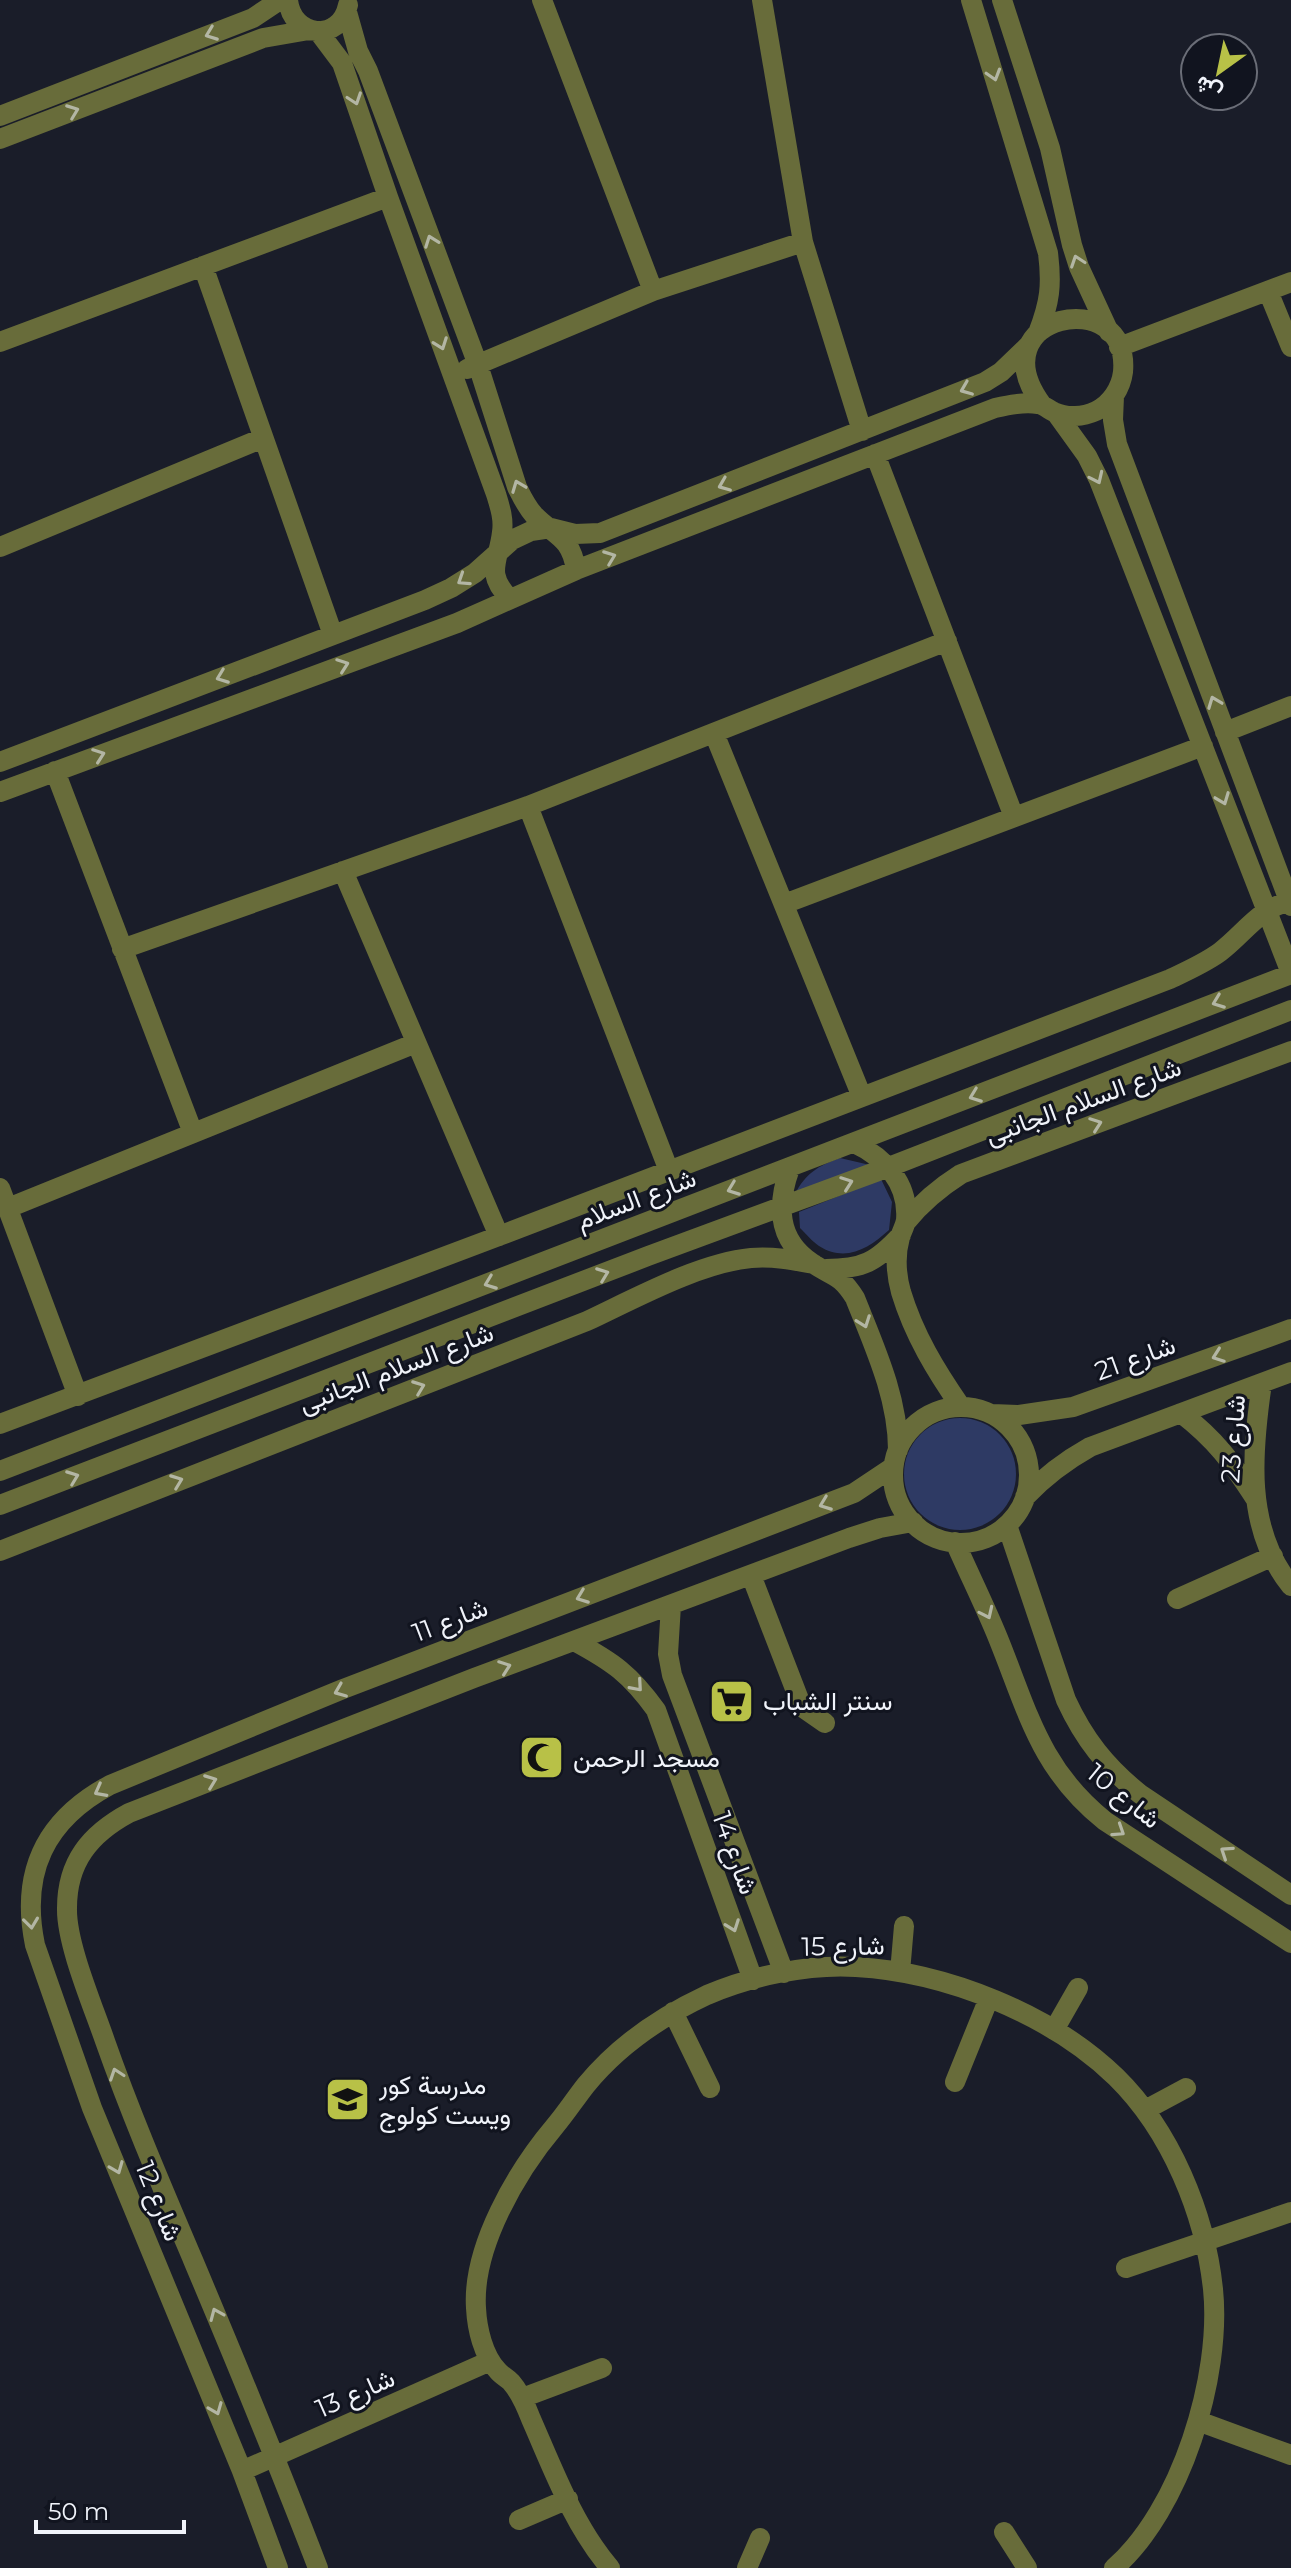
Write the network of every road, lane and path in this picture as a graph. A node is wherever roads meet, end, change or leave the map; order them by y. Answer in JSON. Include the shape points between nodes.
{"nodes":[{"id":1,"x":280,"y":0,"type":"edge"},
{"id":2,"x":288,"y":0,"type":"edge"},
{"id":3,"x":542,"y":0,"type":"edge"},
{"id":4,"x":762,"y":0,"type":"edge"},
{"id":5,"x":971,"y":0,"type":"edge"},
{"id":6,"x":1002,"y":0,"type":"edge"},
{"id":7,"x":348,"y":6,"type":"edge"},
{"id":8,"x":313,"y":31,"type":"junction"},
{"id":9,"x":0,"y":116,"type":"edge"},
{"id":10,"x":0,"y":139,"type":"edge"},
{"id":11,"x":388,"y":197,"type":"junction"},
{"id":12,"x":803,"y":242,"type":"junction"},
{"id":13,"x":203,"y":266,"type":"junction"},
{"id":14,"x":1291,"y":282,"type":"edge"},
{"id":15,"x":653,"y":291,"type":"junction"},
{"id":16,"x":1268,"y":291,"type":"junction"},
{"id":17,"x":1034,"y":339,"type":"junction"},
{"id":18,"x":1114,"y":339,"type":"junction"},
{"id":19,"x":0,"y":342,"type":"edge"},
{"id":20,"x":1291,"y":347,"type":"edge"},
{"id":21,"x":478,"y":365,"type":"junction"},
{"id":22,"x":453,"y":375,"type":"junction"},
{"id":23,"x":1114,"y":396,"type":"junction"},
{"id":24,"x":1049,"y":409,"type":"junction"},
{"id":25,"x":862,"y":431,"type":"junction"},
{"id":26,"x":263,"y":438,"type":"junction"},
{"id":27,"x":875,"y":454,"type":"junction"},
{"id":28,"x":551,"y":528,"type":"junction"},
{"id":29,"x":0,"y":547,"type":"edge"},
{"id":30,"x":497,"y":554,"type":"junction"},
{"id":31,"x":576,"y":570,"type":"junction"},
{"id":32,"x":510,"y":599,"type":"junction"},
{"id":33,"x":333,"y":635,"type":"junction"},
{"id":34,"x":947,"y":641,"type":"junction"},
{"id":35,"x":1291,"y":706,"type":"edge"},
{"id":36,"x":1225,"y":732,"type":"junction"},
{"id":37,"x":714,"y":733,"type":"junction"},
{"id":38,"x":1203,"y":746,"type":"junction"},
{"id":39,"x":0,"y":762,"type":"edge"},
{"id":40,"x":55,"y":771,"type":"junction"},
{"id":41,"x":0,"y":792,"type":"edge"},
{"id":42,"x":528,"y":806,"type":"junction"},
{"id":43,"x":1014,"y":817,"type":"junction"},
{"id":44,"x":343,"y":871,"type":"junction"},
{"id":45,"x":1290,"y":903,"type":"edge"},
{"id":46,"x":784,"y":904,"type":"junction"},
{"id":47,"x":1266,"y":909,"type":"junction"},
{"id":48,"x":122,"y":949,"type":"junction"},
{"id":49,"x":1291,"y":974,"type":"edge"},
{"id":50,"x":1291,"y":1010,"type":"edge"},
{"id":51,"x":416,"y":1043,"type":"junction"},
{"id":52,"x":1291,"y":1051,"type":"edge"},
{"id":53,"x":862,"y":1097,"type":"junction"},
{"id":54,"x":1039,"y":1107,"type":"junction"},
{"id":55,"x":193,"y":1133,"type":"junction"},
{"id":56,"x":1051,"y":1141,"type":"junction"},
{"id":57,"x":854,"y":1143,"type":"junction"},
{"id":58,"x":889,"y":1167,"type":"junction"},
{"id":59,"x":790,"y":1168,"type":"junction"},
{"id":60,"x":669,"y":1171,"type":"junction"},
{"id":61,"x":0,"y":1188,"type":"edge"},
{"id":62,"x":780,"y":1207,"type":"junction"},
{"id":63,"x":8,"y":1208,"type":"junction"},
{"id":64,"x":903,"y":1229,"type":"junction"},
{"id":65,"x":499,"y":1236,"type":"junction"},
{"id":66,"x":648,"y":1256,"type":"junction"},
{"id":67,"x":820,"y":1266,"type":"junction"},
{"id":68,"x":661,"y":1286,"type":"junction"},
{"id":69,"x":1291,"y":1329,"type":"edge"},
{"id":70,"x":1291,"y":1372,"type":"edge"},
{"id":71,"x":1262,"y":1383,"type":"junction"},
{"id":72,"x":78,"y":1396,"type":"junction"},
{"id":73,"x":961,"y":1407,"type":"junction"},
{"id":74,"x":1181,"y":1413,"type":"junction"},
{"id":75,"x":992,"y":1414,"type":"junction"},
{"id":76,"x":0,"y":1424,"type":"edge"},
{"id":77,"x":895,"y":1459,"type":"junction"},
{"id":78,"x":0,"y":1471,"type":"edge"},
{"id":79,"x":1025,"y":1497,"type":"junction"},
{"id":80,"x":1255,"y":1498,"type":"junction"},
{"id":81,"x":0,"y":1505,"type":"edge"},
{"id":82,"x":913,"y":1522,"type":"junction"},
{"id":83,"x":1007,"y":1525,"type":"junction"},
{"id":84,"x":955,"y":1542,"type":"junction"},
{"id":85,"x":0,"y":1551,"type":"edge"},
{"id":86,"x":1273,"y":1556,"type":"junction"},
{"id":87,"x":751,"y":1575,"type":"junction"},
{"id":88,"x":1291,"y":1586,"type":"edge"},
{"id":89,"x":1177,"y":1599,"type":"dead end"},
{"id":90,"x":671,"y":1605,"type":"junction"},
{"id":91,"x":574,"y":1641,"type":"junction"},
{"id":92,"x":462,"y":1644,"type":"junction"},
{"id":93,"x":474,"y":1678,"type":"junction"},
{"id":94,"x":825,"y":1723,"type":"dead end"},
{"id":95,"x":43,"y":1848,"type":"joint"},
{"id":96,"x":1291,"y":1895,"type":"edge"},
{"id":97,"x":904,"y":1926,"type":"dead end"},
{"id":98,"x":1291,"y":1943,"type":"edge"},
{"id":99,"x":900,"y":1972,"type":"junction"},
{"id":100,"x":784,"y":1973,"type":"junction"},
{"id":101,"x":753,"y":1980,"type":"junction"},
{"id":102,"x":1078,"y":1988,"type":"dead end"},
{"id":103,"x":989,"y":1998,"type":"junction"},
{"id":104,"x":673,"y":2012,"type":"junction"},
{"id":105,"x":1054,"y":2030,"type":"junction"},
{"id":106,"x":955,"y":2082,"type":"dead end"},
{"id":107,"x":710,"y":2088,"type":"dead end"},
{"id":108,"x":1186,"y":2088,"type":"dead end"},
{"id":109,"x":1145,"y":2110,"type":"junction"},
{"id":110,"x":1291,"y":2212,"type":"edge"},
{"id":111,"x":1204,"y":2241,"type":"junction"},
{"id":112,"x":1126,"y":2268,"type":"dead end"},
{"id":113,"x":490,"y":2361,"type":"junction"},
{"id":114,"x":602,"y":2368,"type":"dead end"},
{"id":115,"x":522,"y":2398,"type":"junction"},
{"id":116,"x":1198,"y":2421,"type":"junction"},
{"id":117,"x":1291,"y":2455,"type":"edge"},
{"id":118,"x":275,"y":2456,"type":"junction"},
{"id":119,"x":242,"y":2471,"type":"junction"},
{"id":120,"x":568,"y":2499,"type":"junction"},
{"id":121,"x":519,"y":2520,"type":"dead end"},
{"id":122,"x":1004,"y":2532,"type":"dead end"},
{"id":123,"x":760,"y":2538,"type":"dead end"},
{"id":124,"x":278,"y":2568,"type":"edge"},
{"id":125,"x":318,"y":2568,"type":"edge"},
{"id":126,"x":610,"y":2568,"type":"edge"},
{"id":127,"x":747,"y":2568,"type":"edge"},
{"id":128,"x":1027,"y":2568,"type":"edge"},
{"id":129,"x":1114,"y":2568,"type":"edge"}],
"edges":[{"from":1,"to":9,"type":"street","one_way":true,"via":[[253,18]]},
{"from":2,"to":8,"type":"street","via":[[294,19]]},
{"from":3,"to":15,"type":"street"},
{"from":4,"to":12,"type":"street"},
{"from":5,"to":17,"type":"street","one_way":true,"via":[[1048,253],[1048,307]]},
{"from":18,"to":6,"type":"street","one_way":true,"via":[[1079,267],[1050,148]]},
{"from":7,"to":8,"type":"street","via":[[336,26]]},
{"from":21,"to":7,"type":"street","one_way":true,"via":[[358,51]]},
{"from":10,"to":8,"type":"street","one_way":true,"via":[[263,38]]},
{"from":8,"to":11,"type":"street","one_way":true,"via":[[342,63]]},
{"from":11,"to":13,"type":"street"},
{"from":11,"to":22,"type":"street","one_way":true},
{"from":12,"to":15,"type":"street"},
{"from":12,"to":25,"type":"street"},
{"from":13,"to":19,"type":"street"},
{"from":13,"to":26,"type":"street"},
{"from":14,"to":16,"type":"street"},
{"from":15,"to":21,"type":"street"},
{"from":16,"to":18,"type":"street"},
{"from":16,"to":20,"type":"street"},
{"from":17,"to":18,"type":"street","via":[[1054,321],[1073,317],[1093,321]]},
{"from":17,"to":24,"type":"street","via":[[1024,366],[1026,377]]},
{"from":17,"to":25,"type":"street","one_way":true,"via":[[985,382]]},
{"from":18,"to":23,"type":"street","via":[[1124,364]]},
{"from":21,"to":22,"type":"street"},
{"from":28,"to":21,"type":"street","one_way":true,"via":[[537,518],[517,487]]},
{"from":22,"to":30,"type":"street","via":[[502,514]]},
{"from":23,"to":24,"type":"street","via":[[1098,410],[1077,416]]},
{"from":36,"to":23,"type":"street","one_way":true,"via":[[1117,444]]},
{"from":24,"to":27,"type":"street","via":[[1026,404],[995,408]]},
{"from":24,"to":38,"type":"street","one_way":true,"via":[[1087,456],[1099,480]]},
{"from":25,"to":28,"type":"street","one_way":true,"via":[[600,533]]},
{"from":26,"to":29,"type":"street"},
{"from":26,"to":33,"type":"street"},
{"from":31,"to":27,"type":"street","one_way":true},
{"from":27,"to":34,"type":"street"},
{"from":28,"to":30,"type":"street","via":[[512,540]]},
{"from":28,"to":31,"type":"street","via":[[569,546]]},
{"from":30,"to":32,"type":"street","via":[[495,579]]},
{"from":30,"to":33,"type":"street","one_way":true,"via":[[451,588]]},
{"from":31,"to":32,"type":"street"},
{"from":40,"to":32,"type":"street","one_way":true},
{"from":33,"to":39,"type":"street","one_way":true},
{"from":34,"to":37,"type":"street"},
{"from":34,"to":43,"type":"street"},
{"from":35,"to":36,"type":"street"},
{"from":36,"to":45,"type":"street"},
{"from":37,"to":42,"type":"street"},
{"from":37,"to":46,"type":"street"},
{"from":38,"to":43,"type":"street"},
{"from":38,"to":47,"type":"street","one_way":true},
{"from":40,"to":41,"type":"street"},
{"from":40,"to":48,"type":"street"},
{"from":42,"to":44,"type":"street"},
{"from":42,"to":60,"type":"street"},
{"from":43,"to":46,"type":"street"},
{"from":44,"to":48,"type":"street"},
{"from":44,"to":51,"type":"street"},
{"from":45,"to":47,"type":"street"},
{"from":46,"to":53,"type":"street"},
{"from":47,"to":49,"type":"street"},
{"from":47,"to":53,"type":"street","via":[[1219,953],[1195,967]]},
{"from":48,"to":55,"type":"street"},
{"from":49,"to":57,"type":"street","name":"شارع السلام","one_way":true},
{"from":50,"to":54,"type":"street"},
{"from":51,"to":55,"type":"street"},
{"from":51,"to":65,"type":"street"},
{"from":56,"to":52,"type":"street","name":"شارع السلام الجانبى","one_way":true},
{"from":53,"to":60,"type":"street"},
{"from":54,"to":56,"type":"street"},
{"from":54,"to":58,"type":"street"},
{"from":55,"to":63,"type":"street"},
{"from":56,"to":64,"type":"street","name":"شارع السلام الجانبى","via":[[961,1174],[921,1203]]},
{"from":57,"to":58,"type":"street"},
{"from":57,"to":59,"type":"street","name":"شارع السلام"},
{"from":62,"to":58,"type":"street","one_way":true},
{"from":58,"to":64,"type":"street","via":[[902,1193]]},
{"from":59,"to":62,"type":"street"},
{"from":59,"to":78,"type":"street","name":"شارع السلام","one_way":true},
{"from":60,"to":65,"type":"street"},
{"from":61,"to":63,"type":"street"},
{"from":62,"to":66,"type":"street"},
{"from":62,"to":67,"type":"street","via":[[789,1238]]},
{"from":63,"to":72,"type":"street"},
{"from":64,"to":67,"type":"street","name":"شارع السلام الجانبى","via":[[868,1263],[855,1268]]},
{"from":64,"to":73,"type":"street","via":[[897,1269],[901,1291],[925,1352]]},
{"from":65,"to":72,"type":"street"},
{"from":66,"to":68,"type":"street"},
{"from":81,"to":66,"type":"street","one_way":true},
{"from":67,"to":68,"type":"street","name":"شارع السلام الجانبى","via":[[749,1258]]},
{"from":67,"to":77,"type":"street","one_way":true,"via":[[848,1286],[855,1298],[888,1387],[898,1430]]},
{"from":85,"to":68,"type":"street","name":"شارع السلام الجانبى","one_way":true,"via":[[587,1321]]},
{"from":69,"to":75,"type":"street","name":"شارع 21","one_way":true,"via":[[1073,1407]]},
{"from":70,"to":71,"type":"street"},
{"from":71,"to":74,"type":"street"},
{"from":71,"to":80,"type":"street","name":"شارع 23"},
{"from":72,"to":76,"type":"street"},
{"from":73,"to":75,"type":"street"},
{"from":73,"to":77,"type":"street","via":[[929,1414],[916,1423]]},
{"from":74,"to":79,"type":"street","via":[[1090,1447],[1044,1477]]},
{"from":74,"to":80,"type":"street","name":"شارع 23","via":[[1208,1434]]},
{"from":75,"to":79,"type":"street","via":[[1020,1441],[1029,1478]]},
{"from":77,"to":82,"type":"street","via":[[894,1485]]},
{"from":77,"to":92,"type":"street","name":"شارع 11","one_way":true,"via":[[854,1493]]},
{"from":79,"to":83,"type":"street"},
{"from":80,"to":86,"type":"street","name":"شارع 23"},
{"from":82,"to":84,"type":"street","via":[[937,1538]]},
{"from":82,"to":87,"type":"street","via":[[870,1531]]},
{"from":83,"to":84,"type":"street","via":[[982,1539]]},
{"from":96,"to":83,"type":"street","name":"شارع 10","one_way":true,"via":[[1140,1794],[1096,1753],[1066,1700]]},
{"from":84,"to":98,"type":"street","name":"شارع 10","one_way":true,"via":[[1033,1728],[1062,1780],[1105,1821]]},
{"from":86,"to":88,"type":"street","name":"شارع 23"},
{"from":86,"to":89,"type":"street"},
{"from":87,"to":90,"type":"street"},
{"from":87,"to":94,"type":"street","via":[[802,1707]]},
{"from":90,"to":91,"type":"street"},
{"from":90,"to":100,"type":"street","name":"شارع 14","via":[[672,1675]]},
{"from":93,"to":91,"type":"street","one_way":true},
{"from":91,"to":101,"type":"street","name":"شارع 14","one_way":true,"via":[[622,1670],[656,1710]]},
{"from":92,"to":93,"type":"street"},
{"from":92,"to":95,"type":"street","name":"شارع 11","one_way":true,"via":[[110,1785],[71,1810]]},
{"from":118,"to":93,"type":"street","name":"شارع 12","one_way":true,"via":[[124,2097],[71,1940],[68,1886],[89,1842],[129,1813]]},
{"from":95,"to":119,"type":"street","name":"شارع 12","one_way":true,"via":[[29,1895],[35,1945],[92,2108]]},
{"from":97,"to":99,"type":"street"},
{"from":99,"to":100,"type":"street","name":"شارع 15","via":[[853,1967]]},
{"from":99,"to":103,"type":"street","name":"شارع 15"},
{"from":100,"to":101,"type":"street","name":"شارع 15"},
{"from":101,"to":104,"type":"street","name":"شارع 15"},
{"from":102,"to":105,"type":"street"},
{"from":103,"to":105,"type":"street","name":"شارع 15"},
{"from":103,"to":106,"type":"street"},
{"from":104,"to":107,"type":"street"},
{"from":104,"to":113,"type":"street","name":"شارع 15","via":[[613,2056],[588,2083],[515,2183],[482,2256],[476,2283],[478,2323]]},
{"from":105,"to":109,"type":"street","name":"شارع 15","via":[[1088,2052]]},
{"from":108,"to":109,"type":"street"},
{"from":109,"to":111,"type":"street","name":"شارع 15","via":[[1170,2151]]},
{"from":110,"to":111,"type":"street"},
{"from":111,"to":112,"type":"street"},
{"from":111,"to":116,"type":"street","name":"شارع 15","via":[[1216,2319]]},
{"from":113,"to":115,"type":"street","name":"شارع 15"},
{"from":113,"to":118,"type":"street","name":"شارع 13"},
{"from":114,"to":115,"type":"street"},
{"from":115,"to":120,"type":"street","name":"شارع 15"},
{"from":116,"to":117,"type":"street"},
{"from":116,"to":129,"type":"street","name":"شارع 15","via":[[1146,2533]]},
{"from":118,"to":119,"type":"street","name":"شارع 13"},
{"from":118,"to":125,"type":"street","name":"شارع 12"},
{"from":119,"to":124,"type":"street","name":"شارع 12"},
{"from":120,"to":121,"type":"street"},
{"from":120,"to":126,"type":"street","name":"شارع 15"},
{"from":122,"to":128,"type":"street"},
{"from":123,"to":127,"type":"street"}]}
